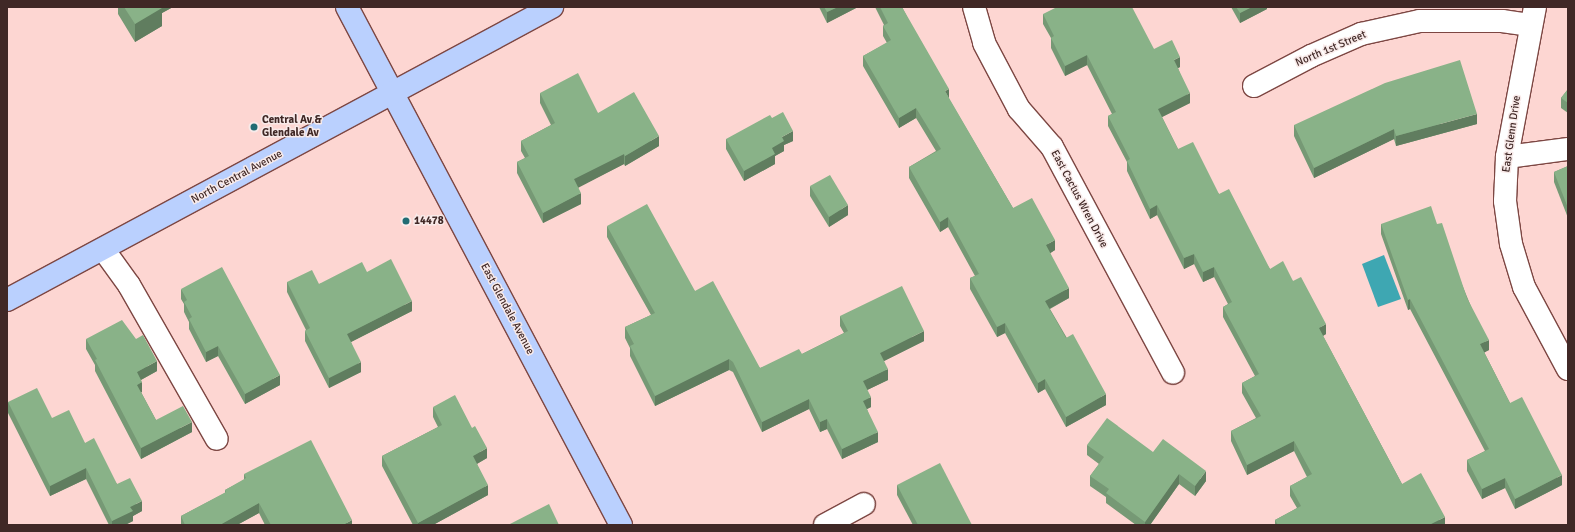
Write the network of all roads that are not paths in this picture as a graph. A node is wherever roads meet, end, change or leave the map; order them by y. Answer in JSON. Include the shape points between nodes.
{"nodes":[{"id":1,"x":348,"y":7,"type":"edge"},
{"id":2,"x":552,"y":7,"type":"edge"},
{"id":3,"x":974,"y":7,"type":"edge"},
{"id":4,"x":1533,"y":16,"type":"edge"},
{"id":5,"x":1254,"y":86,"type":"dead end"},
{"id":6,"x":393,"y":93,"type":"junction"},
{"id":7,"x":1568,"y":149,"type":"edge"},
{"id":8,"x":1507,"y":157,"type":"junction"},
{"id":9,"x":103,"y":249,"type":"junction"},
{"id":10,"x":7,"y":300,"type":"edge"},
{"id":11,"x":1568,"y":369,"type":"edge"},
{"id":12,"x":1173,"y":373,"type":"dead end"},
{"id":13,"x":217,"y":439,"type":"dead end"},
{"id":14,"x":864,"y":504,"type":"dead end"},
{"id":15,"x":621,"y":525,"type":"edge"},
{"id":16,"x":825,"y":525,"type":"edge"}],
"edges":[{"from":1,"to":6,"type":"main road","name":"East Glendale Avenue"},
{"from":2,"to":6,"type":"main road","name":"North Central Avenue"},
{"from":3,"to":12,"type":"street","name":"East Cactus Wren Drive","via":[[984,43],[1019,109],[1052,147]]},
{"from":4,"to":5,"type":"street","name":"North 1st Street","via":[[1502,21],[1420,21],[1361,34],[1311,56]]},
{"from":4,"to":8,"type":"street","name":"East Glenn Drive"},
{"from":6,"to":9,"type":"main road","name":"North Central Avenue"},
{"from":6,"to":15,"type":"main road","name":"East Glendale Avenue"},
{"from":7,"to":8,"type":"street"},
{"from":8,"to":11,"type":"street","name":"East Glenn Drive","via":[[1505,201],[1511,244],[1524,287]]},
{"from":9,"to":10,"type":"main road","name":"North Central Avenue"},
{"from":9,"to":13,"type":"street","via":[[129,285]]},
{"from":14,"to":16,"type":"street"}]}
